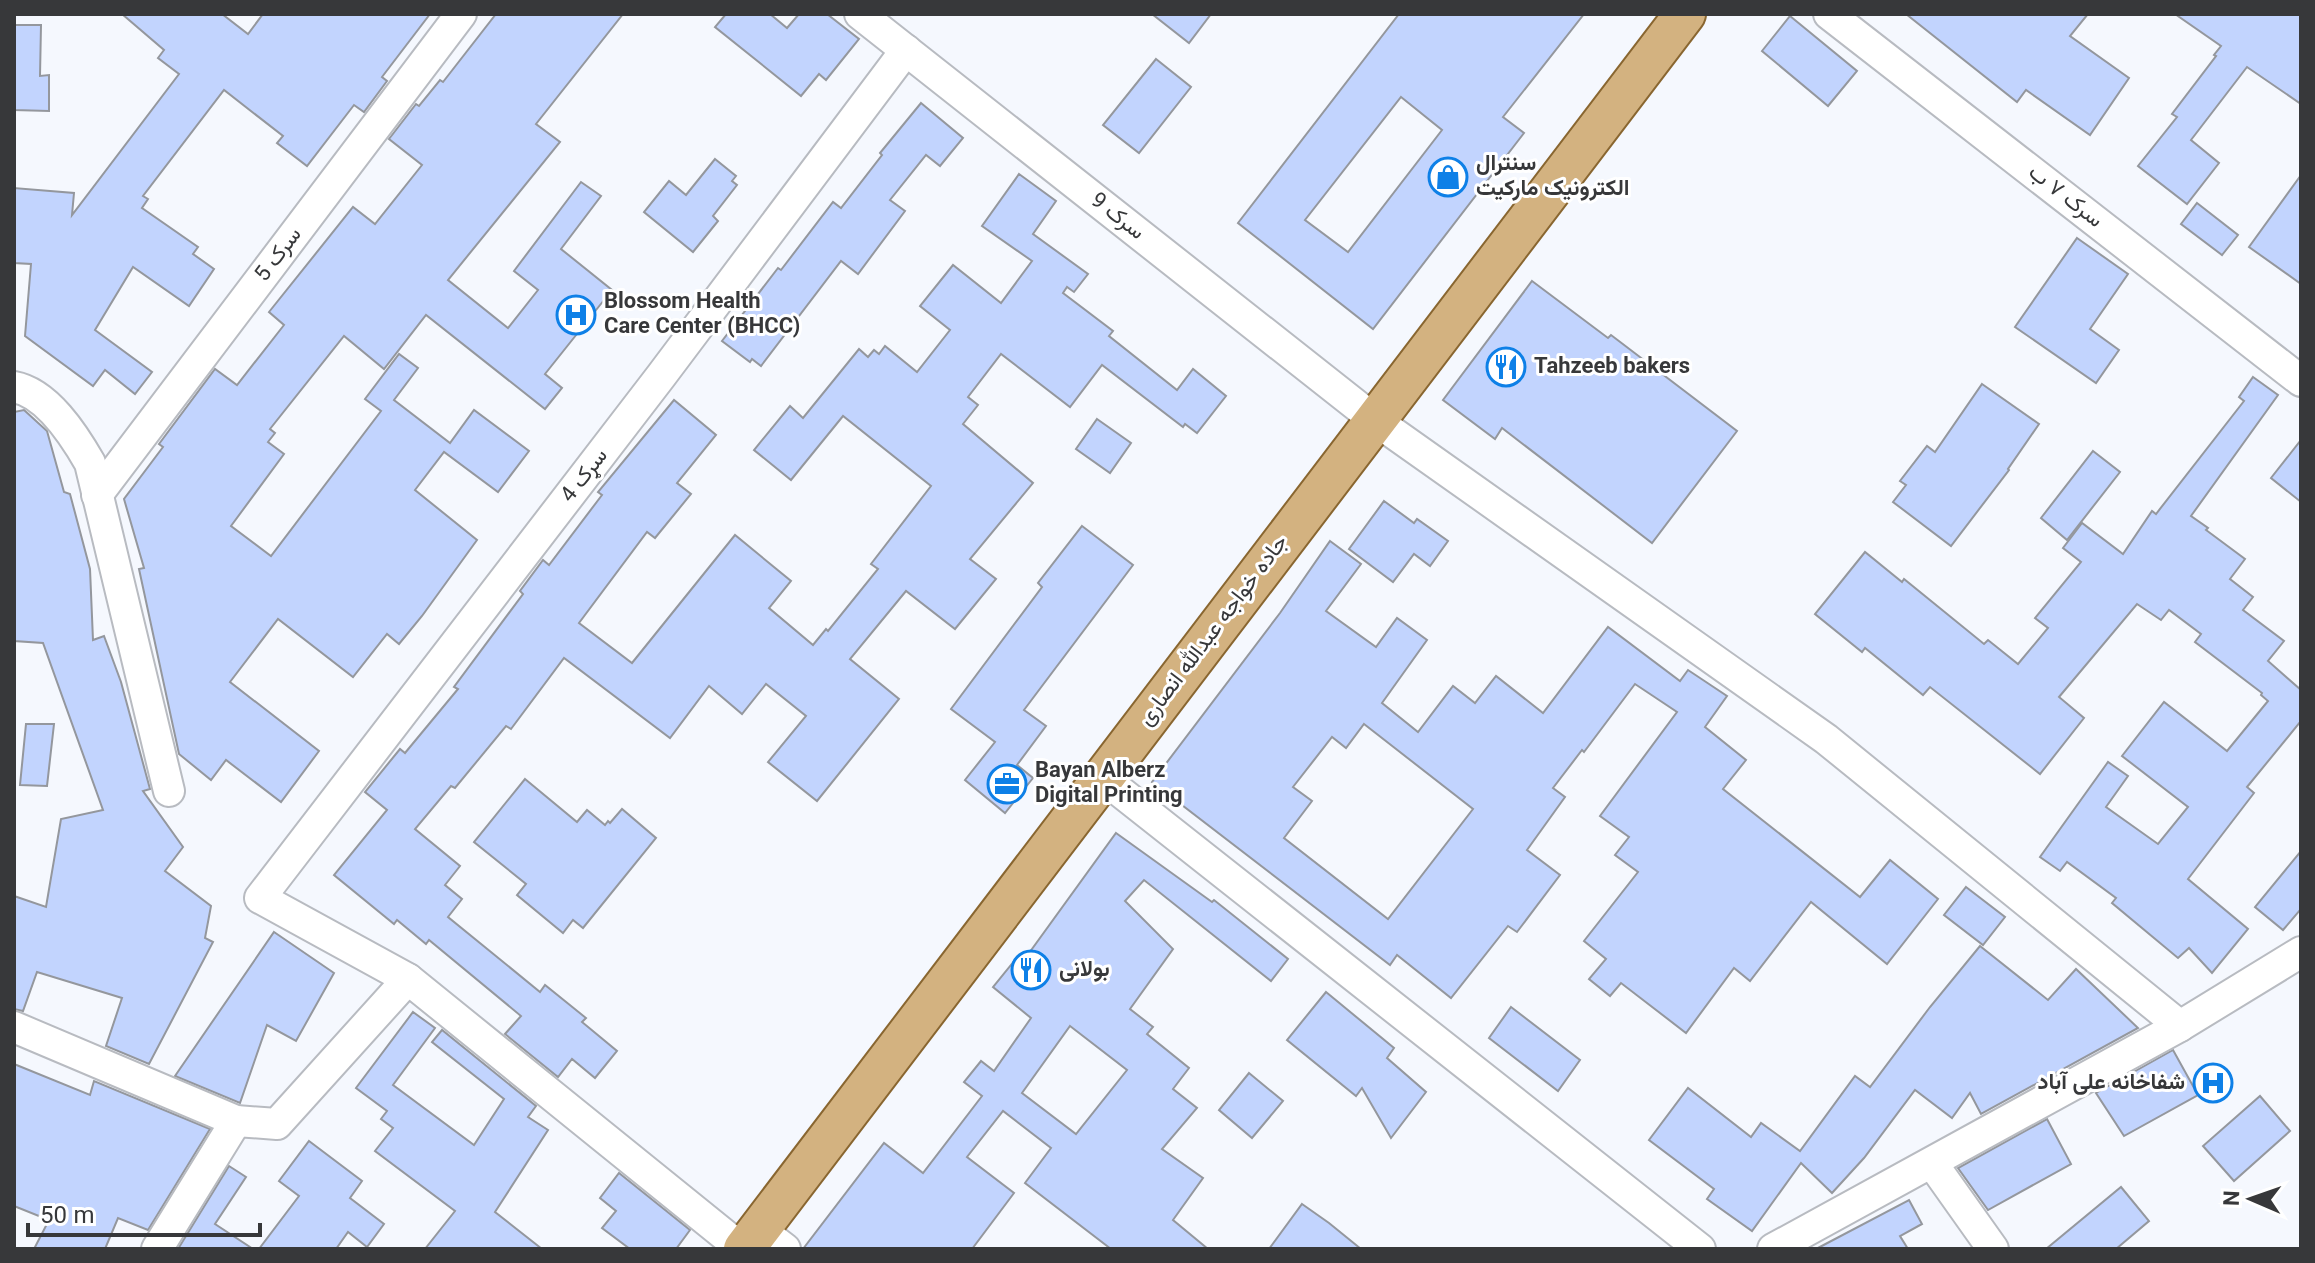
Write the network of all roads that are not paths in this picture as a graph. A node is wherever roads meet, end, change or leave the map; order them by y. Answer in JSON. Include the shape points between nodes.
{"nodes":[{"id":1,"x":461,"y":14,"type":"edge"},
{"id":2,"x":860,"y":14,"type":"edge"},
{"id":3,"x":1685,"y":14,"type":"edge"},
{"id":4,"x":1829,"y":14,"type":"edge"},
{"id":5,"x":906,"y":50,"type":"junction"},
{"id":6,"x":2301,"y":381,"type":"edge"},
{"id":7,"x":14,"y":387,"type":"edge"},
{"id":8,"x":1375,"y":420,"type":"junction"},
{"id":9,"x":97,"y":495,"type":"junction"},
{"id":10,"x":1103,"y":778,"type":"junction"},
{"id":11,"x":169,"y":791,"type":"dead end"},
{"id":12,"x":2301,"y":952,"type":"edge"},
{"id":13,"x":408,"y":979,"type":"junction"},
{"id":14,"x":2180,"y":1026,"type":"junction"},
{"id":15,"x":14,"y":1027,"type":"edge"},
{"id":16,"x":236,"y":1121,"type":"junction"},
{"id":17,"x":1932,"y":1163,"type":"junction"},
{"id":18,"x":757,"y":1244,"type":"edge"},
{"id":19,"x":157,"y":1249,"type":"edge"},
{"id":20,"x":1700,"y":1249,"type":"edge"},
{"id":21,"x":1773,"y":1249,"type":"edge"},
{"id":22,"x":1993,"y":1249,"type":"edge"}],
"edges":[{"from":1,"to":9,"type":"street","name":"سرک 5"},
{"from":2,"to":5,"type":"street","name":"سرک 9"},
{"from":3,"to":8,"type":"main road","name":"جاده خواجه عبدالله انصاری"},
{"from":4,"to":6,"type":"street","name":"سرک ۷ ب"},
{"from":5,"to":8,"type":"street","name":"سرک 9"},
{"from":5,"to":13,"type":"street","name":"سړک 4","via":[[260,898]]},
{"from":7,"to":9,"type":"street","via":[[42,398],[81,448]]},
{"from":8,"to":10,"type":"main road","name":"جاده خواجه عبدالله انصاری"},
{"from":8,"to":14,"type":"street","name":"سرک 9","via":[[1826,739]]},
{"from":9,"to":11,"type":"street"},
{"from":10,"to":18,"type":"main road","name":"جاده خواجه عبدالله انصاری"},
{"from":10,"to":20,"type":"street"},
{"from":12,"to":14,"type":"street"},
{"from":13,"to":16,"type":"street","via":[[277,1124]]},
{"from":13,"to":18,"type":"street"},
{"from":14,"to":17,"type":"street"},
{"from":15,"to":16,"type":"street"},
{"from":16,"to":19,"type":"street"},
{"from":17,"to":21,"type":"street"},
{"from":17,"to":22,"type":"street"}]}
